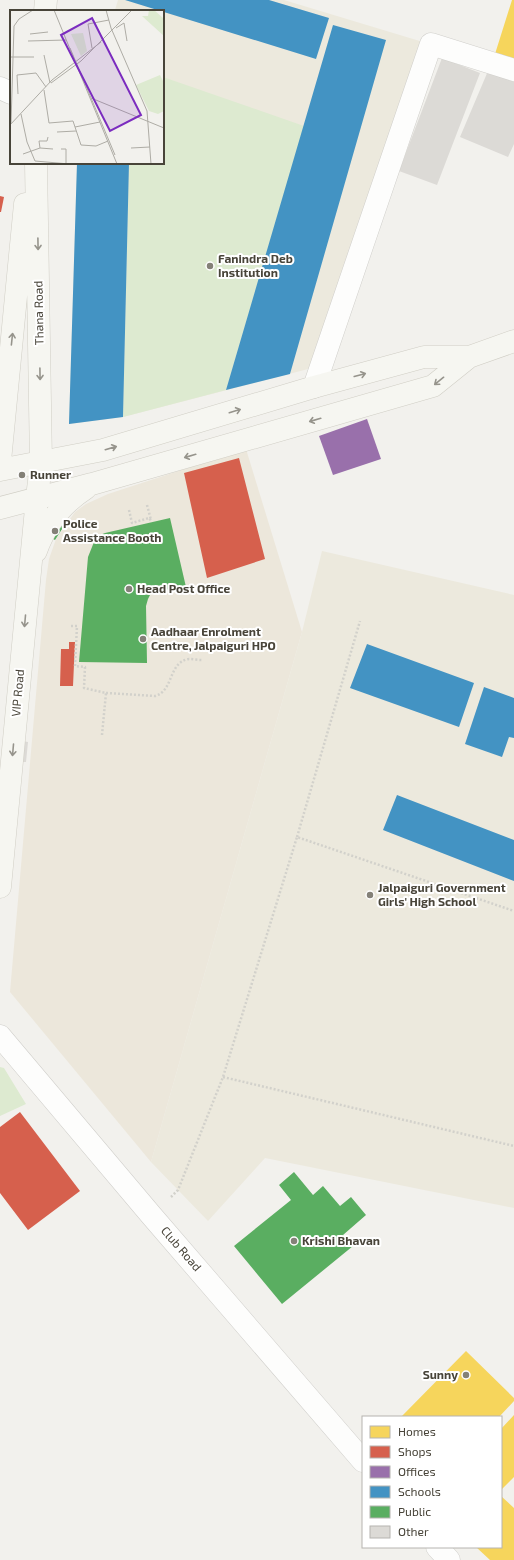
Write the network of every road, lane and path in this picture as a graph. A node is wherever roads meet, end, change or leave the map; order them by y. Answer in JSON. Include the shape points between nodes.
{"nodes":[{"id":1,"x":46,"y":0,"type":"edge"},
{"id":2,"x":45,"y":10,"type":"edge"},
{"id":3,"x":514,"y":70,"type":"edge"},
{"id":4,"x":0,"y":88,"type":"edge"},
{"id":5,"x":10,"y":93,"type":"edge"},
{"id":6,"x":29,"y":164,"type":"edge"},
{"id":7,"x":36,"y":164,"type":"edge"},
{"id":8,"x":514,"y":340,"type":"edge"},
{"id":9,"x":469,"y":357,"type":"junction"},
{"id":10,"x":314,"y":388,"type":"junction"},
{"id":11,"x":41,"y":423,"type":"junction"},
{"id":12,"x":2,"y":432,"type":"edge"},
{"id":13,"x":83,"y":455,"type":"junction"},
{"id":14,"x":41,"y":463,"type":"junction"},
{"id":15,"x":6,"y":466,"type":"edge"},
{"id":16,"x":92,"y":484,"type":"junction"},
{"id":17,"x":18,"y":503,"type":"edge"},
{"id":18,"x":147,"y":505,"type":"dead end"},
{"id":19,"x":130,"y":510,"type":"dead end"},
{"id":20,"x":28,"y":589,"type":"junction"},
{"id":21,"x":360,"y":621,"type":"dead end"},
{"id":22,"x":71,"y":626,"type":"dead end"},
{"id":23,"x":202,"y":660,"type":"dead end"},
{"id":24,"x":106,"y":693,"type":"junction"},
{"id":25,"x":102,"y":735,"type":"dead end"},
{"id":26,"x":297,"y":837,"type":"junction"},
{"id":27,"x":0,"y":887,"type":"edge"},
{"id":28,"x":514,"y":911,"type":"edge"},
{"id":29,"x":0,"y":1036,"type":"edge"},
{"id":30,"x":223,"y":1077,"type":"junction"},
{"id":31,"x":514,"y":1146,"type":"edge"},
{"id":32,"x":151,"y":1215,"type":"junction"},
{"id":33,"x":362,"y":1460,"type":"edge"},
{"id":34,"x":438,"y":1548,"type":"edge"},
{"id":35,"x":449,"y":1560,"type":"edge"}],
"edges":[{"from":1,"to":2,"type":"street"},
{"from":3,"to":10,"type":"street","via":[[431,44]]},
{"from":4,"to":5,"type":"street"},
{"from":12,"to":6,"type":"street","name":"Thana Road","one_way":true},
{"from":7,"to":11,"type":"street","name":"Thana Road","one_way":true},
{"from":8,"to":9,"type":"street"},
{"from":10,"to":9,"type":"street","one_way":true,"via":[[424,357]]},
{"from":9,"to":16,"type":"street","one_way":true,"via":[[433,386]]},
{"from":13,"to":10,"type":"street","one_way":true},
{"from":11,"to":13,"type":"street","via":[[44,437],[53,448],[72,456]]},
{"from":11,"to":14,"type":"street","name":"Thana Road"},
{"from":12,"to":15,"type":"street","name":"Thana Road"},
{"from":13,"to":14,"type":"street"},
{"from":14,"to":15,"type":"street"},
{"from":14,"to":17,"type":"street","name":"Thana Road"},
{"from":16,"to":17,"type":"street"},
{"from":16,"to":20,"type":"street","via":[[76,494],[52,520],[39,542]]},
{"from":17,"to":20,"type":"street","name":"VIP Road"},
{"from":18,"to":19,"type":"path","via":[[152,522],[149,518],[132,523]]},
{"from":20,"to":27,"type":"street","name":"VIP Road","one_way":true},
{"from":21,"to":26,"type":"path"},
{"from":22,"to":24,"type":"path","via":[[77,626],[75,666],[85,668],[84,688]]},
{"from":23,"to":24,"type":"path","via":[[189,659],[181,662],[162,694],[156,696]]},
{"from":24,"to":25,"type":"path"},
{"from":26,"to":28,"type":"path"},
{"from":26,"to":30,"type":"path"},
{"from":29,"to":32,"type":"street","name":"Club Road"},
{"from":30,"to":31,"type":"path"},
{"from":30,"to":32,"type":"path","via":[[178,1190]]},
{"from":32,"to":33,"type":"street","name":"Club Road"},
{"from":34,"to":35,"type":"street"}]}
